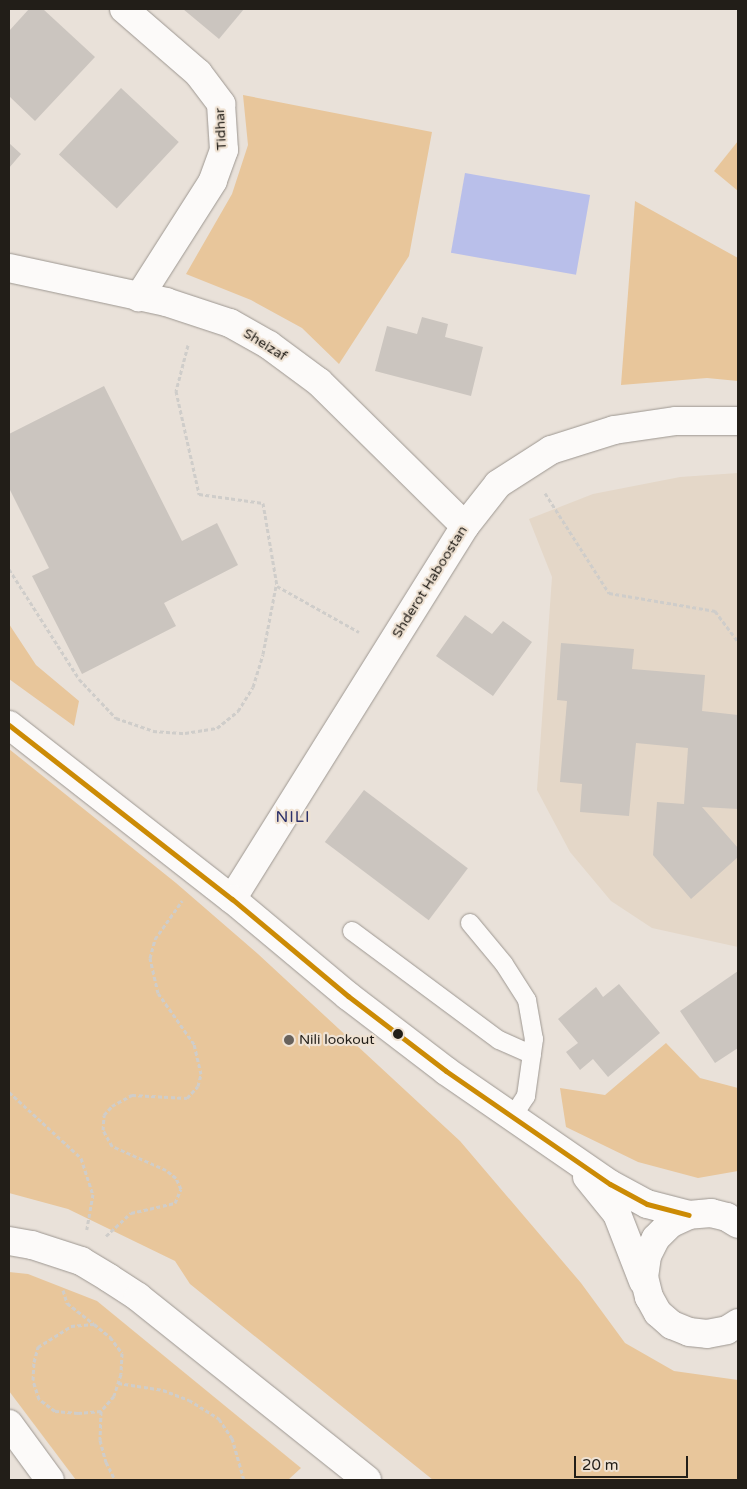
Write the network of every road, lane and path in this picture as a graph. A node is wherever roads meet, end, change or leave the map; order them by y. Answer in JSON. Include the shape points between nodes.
{"nodes":[{"id":1,"x":124,"y":9,"type":"edge"},
{"id":2,"x":9,"y":268,"type":"edge"},
{"id":3,"x":139,"y":297,"type":"junction"},
{"id":4,"x":196,"y":313,"type":"junction"},
{"id":5,"x":738,"y":421,"type":"edge"},
{"id":6,"x":528,"y":465,"type":"junction"},
{"id":7,"x":464,"y":526,"type":"junction"},
{"id":8,"x":9,"y":569,"type":"edge"},
{"id":9,"x":277,"y":580,"type":"junction"},
{"id":10,"x":738,"y":641,"type":"edge"},
{"id":11,"x":388,"y":648,"type":"junction"},
{"id":12,"x":9,"y":725,"type":"edge"},
{"id":13,"x":200,"y":874,"type":"junction"},
{"id":14,"x":232,"y":899,"type":"junction"},
{"id":15,"x":470,"y":923,"type":"dead end"},
{"id":16,"x":352,"y":931,"type":"dead end"},
{"id":17,"x":532,"y":1055,"type":"junction"},
{"id":18,"x":9,"y":1092,"type":"edge"},
{"id":19,"x":513,"y":1116,"type":"junction"},
{"id":20,"x":541,"y":1136,"type":"junction"},
{"id":21,"x":738,"y":1209,"type":"edge"},
{"id":22,"x":700,"y":1214,"type":"junction"},
{"id":23,"x":738,"y":1224,"type":"edge"},
{"id":24,"x":9,"y":1241,"type":"edge"},
{"id":25,"x":72,"y":1258,"type":"junction"},
{"id":26,"x":649,"y":1297,"type":"junction"},
{"id":27,"x":738,"y":1323,"type":"edge"},
{"id":28,"x":94,"y":1324,"type":"junction"},
{"id":29,"x":708,"y":1334,"type":"junction"},
{"id":30,"x":738,"y":1342,"type":"edge"},
{"id":31,"x":118,"y":1383,"type":"junction"},
{"id":32,"x":102,"y":1411,"type":"junction"},
{"id":33,"x":9,"y":1424,"type":"edge"},
{"id":34,"x":50,"y":1480,"type":"edge"},
{"id":35,"x":115,"y":1480,"type":"edge"},
{"id":36,"x":244,"y":1480,"type":"edge"},
{"id":37,"x":367,"y":1480,"type":"edge"}],
"edges":[{"from":1,"to":3,"type":"street","name":"Tidhar","via":[[198,73],[221,104],[224,150],[213,181]]},
{"from":2,"to":3,"type":"street","name":"Sheizaf"},
{"from":3,"to":4,"type":"street","name":"Sheizaf"},
{"from":4,"to":7,"type":"street","name":"Sheizaf","via":[[230,323],[268,345],[318,382]]},
{"from":4,"to":9,"type":"path","via":[[176,391],[199,494],[263,503]]},
{"from":5,"to":6,"type":"street","name":"Shderot Haboostan","via":[[676,421],[614,430],[551,450]]},
{"from":6,"to":7,"type":"street","name":"Shderot Haboostan","via":[[498,484]]},
{"from":6,"to":10,"type":"path","via":[[608,593],[715,610]]},
{"from":7,"to":11,"type":"street","name":"Shderot Haboostan"},
{"from":8,"to":9,"type":"path","via":[[79,679],[116,718],[153,731],[185,733],[217,728],[238,711],[253,687],[263,654]]},
{"from":9,"to":11,"type":"path","via":[[277,586]]},
{"from":11,"to":14,"type":"street","name":"Shderot Haboostan"},
{"from":12,"to":13,"type":"street"},
{"from":13,"to":14,"type":"street"},
{"from":13,"to":25,"type":"path","via":[[155,939],[150,958],[158,993],[194,1044],[201,1074],[198,1086],[187,1098],[132,1095],[112,1106],[104,1115],[103,1130],[112,1146],[166,1170],[176,1178],[181,1189],[175,1203],[131,1213]]},
{"from":14,"to":19,"type":"street","via":[[348,996],[446,1071]]},
{"from":15,"to":17,"type":"lane","via":[[504,964],[527,1000],[534,1039]]},
{"from":16,"to":17,"type":"lane","via":[[500,1040]]},
{"from":17,"to":19,"type":"lane","via":[[526,1096]]},
{"from":18,"to":25,"type":"path","via":[[81,1158],[93,1194]]},
{"from":19,"to":20,"type":"street"},
{"from":20,"to":22,"type":"street","via":[[610,1184],[647,1204]]},
{"from":20,"to":26,"type":"street","via":[[595,1184],[617,1214]]},
{"from":21,"to":22,"type":"street"},
{"from":22,"to":23,"type":"street","via":[[727,1218]]},
{"from":22,"to":26,"type":"street","via":[[670,1224],[656,1238],[647,1256],[644,1277]]},
{"from":24,"to":25,"type":"street"},
{"from":25,"to":28,"type":"path","via":[[60,1277],[67,1303]]},
{"from":25,"to":37,"type":"street","via":[[138,1298]]},
{"from":26,"to":29,"type":"street","via":[[658,1313],[672,1325],[689,1332]]},
{"from":27,"to":29,"type":"street","via":[[727,1330]]},
{"from":28,"to":31,"type":"path","via":[[122,1353]]},
{"from":28,"to":32,"type":"path","via":[[71,1326],[38,1347],[33,1380],[39,1399],[54,1411],[78,1414]]},
{"from":29,"to":30,"type":"street"},
{"from":31,"to":32,"type":"path","via":[[114,1396]]},
{"from":31,"to":36,"type":"path","via":[[163,1390],[189,1400],[219,1419],[232,1438]]},
{"from":32,"to":35,"type":"path","via":[[100,1440]]},
{"from":33,"to":34,"type":"street"}]}
